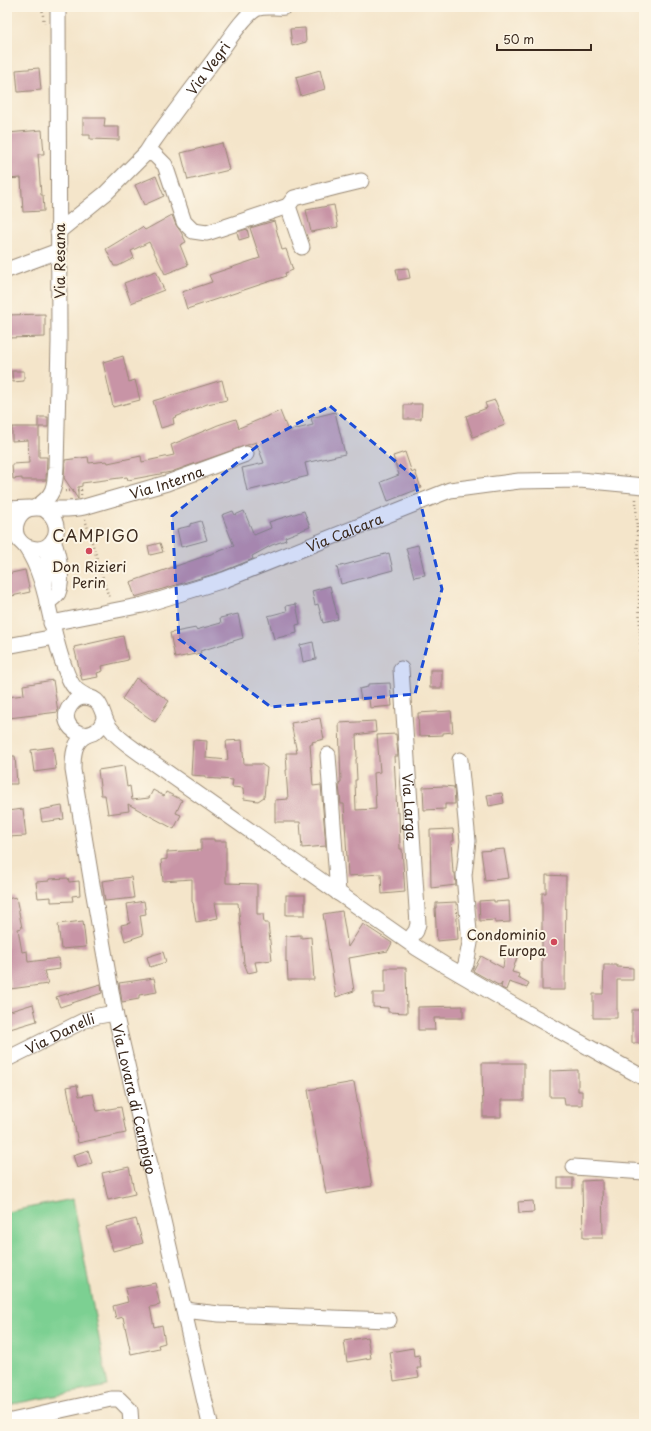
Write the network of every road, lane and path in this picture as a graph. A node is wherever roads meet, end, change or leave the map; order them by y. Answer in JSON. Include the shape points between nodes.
{"nodes":[{"id":1,"x":58,"y":7,"type":"edge"},
{"id":2,"x":284,"y":7,"type":"edge"},
{"id":3,"x":146,"y":153,"type":"junction"},
{"id":4,"x":361,"y":181,"type":"dead end"},
{"id":5,"x":288,"y":206,"type":"junction"},
{"id":6,"x":58,"y":232,"type":"junction"},
{"id":7,"x":302,"y":247,"type":"dead end"},
{"id":8,"x":58,"y":251,"type":"junction"},
{"id":9,"x":7,"y":270,"type":"edge"},
{"id":10,"x":246,"y":454,"type":"dead end"},
{"id":11,"x":637,"y":486,"type":"edge"},
{"id":12,"x":59,"y":488,"type":"junction"},
{"id":13,"x":83,"y":508,"type":"junction"},
{"id":14,"x":7,"y":509,"type":"edge"},
{"id":15,"x":48,"y":521,"type":"junction"},
{"id":16,"x":16,"y":536,"type":"edge"},
{"id":17,"x":46,"y":597,"type":"junction"},
{"id":18,"x":110,"y":600,"type":"dead end"},
{"id":19,"x":54,"y":635,"type":"junction"},
{"id":20,"x":7,"y":646,"type":"edge"},
{"id":21,"x":401,"y":669,"type":"dead end"},
{"id":22,"x":90,"y":698,"type":"junction"},
{"id":23,"x":644,"y":700,"type":"edge"},
{"id":24,"x":67,"y":718,"type":"junction"},
{"id":25,"x":104,"y":718,"type":"junction"},
{"id":26,"x":91,"y":734,"type":"junction"},
{"id":27,"x":126,"y":743,"type":"junction"},
{"id":28,"x":328,"y":755,"type":"dead end"},
{"id":29,"x":460,"y":760,"type":"dead end"},
{"id":30,"x":73,"y":770,"type":"junction"},
{"id":31,"x":338,"y":893,"type":"junction"},
{"id":32,"x":408,"y":941,"type":"junction"},
{"id":33,"x":461,"y":974,"type":"junction"},
{"id":34,"x":115,"y":1013,"type":"junction"},
{"id":35,"x":7,"y":1059,"type":"edge"},
{"id":36,"x":644,"y":1078,"type":"edge"},
{"id":37,"x":574,"y":1166,"type":"dead end"},
{"id":38,"x":644,"y":1172,"type":"edge"},
{"id":39,"x":184,"y":1310,"type":"junction"},
{"id":40,"x":389,"y":1320,"type":"dead end"},
{"id":41,"x":7,"y":1422,"type":"edge"},
{"id":42,"x":131,"y":1424,"type":"edge"},
{"id":43,"x":210,"y":1424,"type":"edge"}],
"edges":[{"from":1,"to":6,"type":"street","name":"Via Resana"},
{"from":2,"to":3,"type":"street","name":"Via Vegri","via":[[266,7],[256,10],[247,18]]},
{"from":3,"to":5,"type":"street","via":[[154,154],[165,165],[184,222],[193,231],[206,232]]},
{"from":3,"to":6,"type":"street","name":"Via Vegri","via":[[106,194]]},
{"from":4,"to":5,"type":"street","via":[[294,198]]},
{"from":5,"to":7,"type":"street"},
{"from":6,"to":8,"type":"street","name":"Via Resana"},
{"from":8,"to":9,"type":"street"},
{"from":8,"to":12,"type":"street","name":"Via Resana","via":[[56,467]]},
{"from":10,"to":13,"type":"street","name":"Via Interna","via":[[167,483]]},
{"from":11,"to":19,"type":"street","name":"Via Calcara","via":[[580,480],[519,481],[450,490],[224,580]]},
{"from":11,"to":23,"type":"path"},
{"from":12,"to":13,"type":"path","via":[[81,490]]},
{"from":12,"to":15,"type":"street","name":"Via Lovara di Campigo"},
{"from":12,"to":15,"type":"street","name":"Via Resana","via":[[48,498]]},
{"from":13,"to":15,"type":"street","name":"Via Interna","via":[[73,509]]},
{"from":13,"to":15,"type":"street","name":"Via Interna","via":[[67,518]]},
{"from":13,"to":18,"type":"path"},
{"from":14,"to":15,"type":"street"},
{"from":15,"to":16,"type":"street","via":[[23,512],[15,529]]},
{"from":15,"to":16,"type":"street","via":[[45,547],[31,549]]},
{"from":15,"to":17,"type":"street","name":"Via Lovara di Campigo"},
{"from":16,"to":17,"type":"street","name":"Via Lovara di Campigo","via":[[34,563]]},
{"from":17,"to":19,"type":"street","name":"Via Lovara di Campigo"},
{"from":19,"to":20,"type":"street","name":"Via Calcara"},
{"from":19,"to":22,"type":"street","name":"Via Lovara di Campigo","via":[[73,687]]},
{"from":19,"to":24,"type":"street","name":"Via Lovara di Campigo"},
{"from":21,"to":32,"type":"street","name":"Via Larga","via":[[418,918],[417,928]]},
{"from":22,"to":24,"type":"street","via":[[74,702],[69,707]]},
{"from":22,"to":25,"type":"street","via":[[101,706]]},
{"from":24,"to":26,"type":"street","via":[[74,730],[80,734]]},
{"from":24,"to":30,"type":"street","name":"Via Lovara di Campigo","via":[[68,753]]},
{"from":25,"to":26,"type":"street","via":[[101,727]]},
{"from":25,"to":27,"type":"street","via":[[112,731]]},
{"from":26,"to":27,"type":"street","via":[[110,735]]},
{"from":26,"to":30,"type":"street","name":"Via Lovara di Campigo","via":[[81,738],[75,747]]},
{"from":27,"to":31,"type":"street"},
{"from":28,"to":31,"type":"street"},
{"from":29,"to":33,"type":"street","via":[[468,841],[464,875],[470,943],[466,964]]},
{"from":30,"to":34,"type":"street","name":"Via Lovara di Campigo"},
{"from":31,"to":32,"type":"street"},
{"from":32,"to":33,"type":"street"},
{"from":33,"to":36,"type":"street"},
{"from":34,"to":35,"type":"street","name":"Via Danelli","via":[[85,1020]]},
{"from":34,"to":39,"type":"street","name":"Via Lovara di Campigo"},
{"from":37,"to":38,"type":"street"},
{"from":39,"to":40,"type":"street","via":[[219,1314]]},
{"from":39,"to":43,"type":"street","name":"Via Lovara di Campigo"},
{"from":41,"to":42,"type":"street","via":[[119,1398],[130,1410]]}]}
